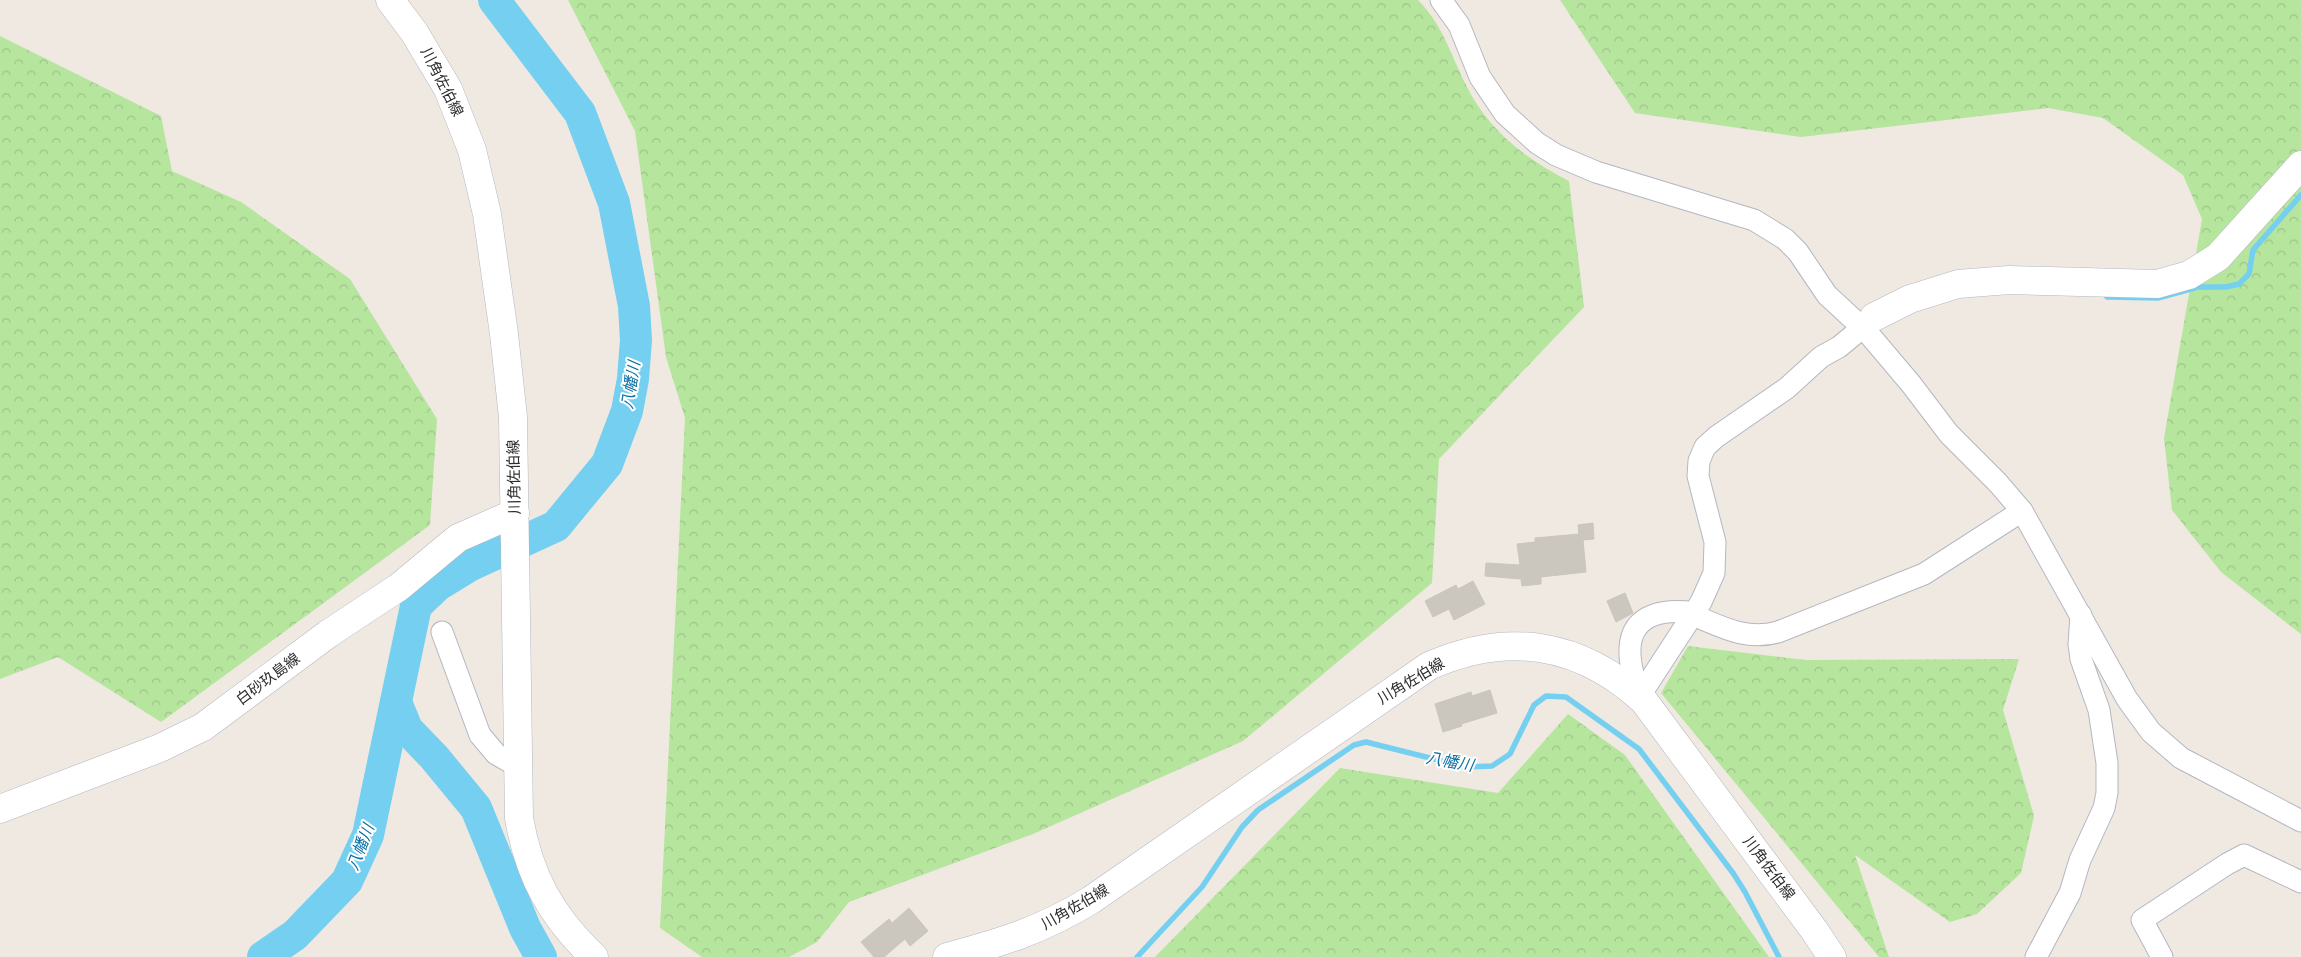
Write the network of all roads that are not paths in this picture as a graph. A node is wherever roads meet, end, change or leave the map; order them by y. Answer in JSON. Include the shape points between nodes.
{"nodes":[{"id":1,"x":390,"y":0,"type":"edge"},
{"id":2,"x":1441,"y":0,"type":"edge"},
{"id":3,"x":2301,"y":165,"type":"edge"},
{"id":4,"x":1869,"y":322,"type":"junction"},
{"id":5,"x":2022,"y":511,"type":"junction"},
{"id":6,"x":515,"y":515,"type":"junction"},
{"id":7,"x":1694,"y":614,"type":"junction"},
{"id":8,"x":2081,"y":615,"type":"junction"},
{"id":9,"x":442,"y":632,"type":"dead end"},
{"id":10,"x":1639,"y":697,"type":"junction"},
{"id":11,"x":517,"y":766,"type":"junction"},
{"id":12,"x":0,"y":809,"type":"edge"},
{"id":13,"x":2301,"y":821,"type":"edge"},
{"id":14,"x":2301,"y":882,"type":"edge"},
{"id":15,"x":594,"y":957,"type":"edge"},
{"id":16,"x":947,"y":957,"type":"edge"},
{"id":17,"x":1832,"y":957,"type":"edge"},
{"id":18,"x":2036,"y":957,"type":"edge"},
{"id":19,"x":2162,"y":957,"type":"edge"}],
"edges":[{"from":1,"to":6,"type":"main road","name":"川角佐伯線","via":[[448,88],[464,126],[480,182],[510,376]]},
{"from":2,"to":4,"type":"street","via":[[1458,25],[1480,77],[1505,114],[1537,143],[1575,165],[1737,213],[1770,228],[1798,252],[1837,305]]},
{"from":3,"to":4,"type":"main road","via":[[2224,251],[2190,275],[2157,284],[2008,280],[1958,284],[1910,299]]},
{"from":4,"to":5,"type":"street","via":[[1949,434]]},
{"from":4,"to":7,"type":"street","via":[[1839,347],[1821,356],[1787,388],[1705,447],[1699,461],[1698,476],[1712,527],[1716,558],[1709,588]]},
{"from":5,"to":7,"type":"street","via":[[1924,574],[1778,632],[1750,636]]},
{"from":5,"to":8,"type":"street"},
{"from":6,"to":11,"type":"main road","name":"川角佐伯線"},
{"from":6,"to":12,"type":"main road","name":"白砂玖島線","via":[[458,538],[399,587],[335,629],[203,727],[160,748]]},
{"from":7,"to":10,"type":"street"},
{"from":7,"to":10,"type":"street","via":[[1670,610],[1656,613],[1634,632],[1629,647]]},
{"from":8,"to":13,"type":"street","via":[[2138,716],[2165,745],[2198,768]]},
{"from":8,"to":18,"type":"street","via":[[2081,659],[2099,710],[2108,793],[2070,893]]},
{"from":9,"to":11,"type":"street","via":[[480,734],[496,754]]},
{"from":10,"to":16,"type":"main road","name":"川角佐伯線","via":[[1593,664],[1553,650],[1532,646],[1496,646],[1448,658],[1411,678],[1062,918],[1031,932]]},
{"from":10,"to":17,"type":"main road","name":"川角佐伯線"},
{"from":11,"to":15,"type":"main road","name":"川角佐伯線","via":[[519,818],[529,863],[562,924]]},
{"from":14,"to":19,"type":"street","via":[[2244,855],[2226,864],[2142,920]]}]}
